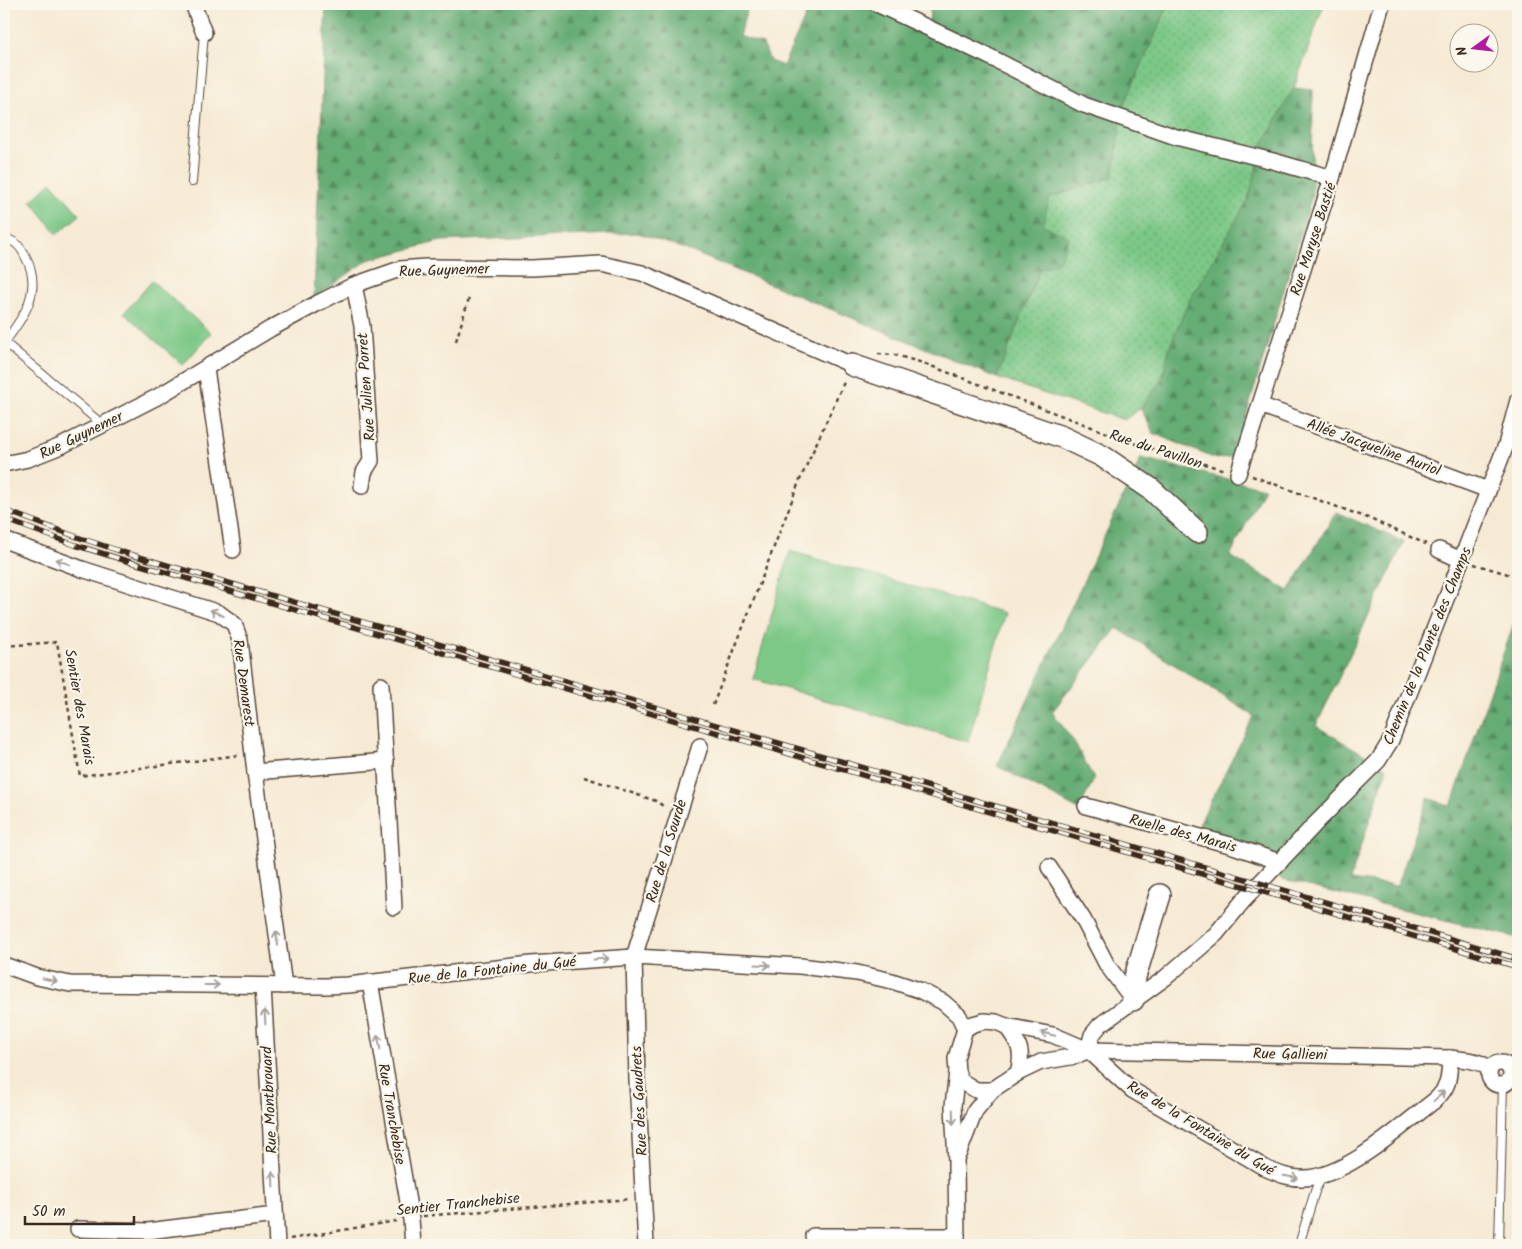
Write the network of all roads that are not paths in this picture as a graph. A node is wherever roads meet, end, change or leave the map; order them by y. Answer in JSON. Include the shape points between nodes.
{"nodes":[{"id":1,"x":193,"y":4,"type":"edge"},
{"id":2,"x":877,"y":4,"type":"edge"},
{"id":3,"x":1382,"y":4,"type":"edge"},
{"id":4,"x":204,"y":33,"type":"joint"},
{"id":5,"x":1332,"y":178,"type":"junction"},
{"id":6,"x":192,"y":182,"type":"dead end"},
{"id":7,"x":4,"y":238,"type":"edge"},
{"id":8,"x":354,"y":285,"type":"junction"},
{"id":9,"x":4,"y":342,"type":"edge"},
{"id":10,"x":852,"y":366,"type":"joint"},
{"id":11,"x":206,"y":369,"type":"junction"},
{"id":12,"x":1518,"y":400,"type":"edge"},
{"id":13,"x":1260,"y":405,"type":"junction"},
{"id":14,"x":103,"y":425,"type":"junction"},
{"id":15,"x":1512,"y":446,"type":"edge"},
{"id":16,"x":4,"y":464,"type":"edge"},
{"id":17,"x":1238,"y":474,"type":"road end"},
{"id":18,"x":362,"y":486,"type":"dead end"},
{"id":19,"x":1488,"y":490,"type":"junction"},
{"id":20,"x":1197,"y":532,"type":"dead end"},
{"id":21,"x":4,"y":540,"type":"edge"},
{"id":22,"x":233,"y":550,"type":"dead end"},
{"id":23,"x":1439,"y":550,"type":"road end"},
{"id":24,"x":1461,"y":560,"type":"junction"},
{"id":25,"x":381,"y":685,"type":"dead end"},
{"id":26,"x":700,"y":746,"type":"dead end"},
{"id":27,"x":386,"y":761,"type":"junction"},
{"id":28,"x":255,"y":772,"type":"junction"},
{"id":29,"x":1086,"y":806,"type":"dead end"},
{"id":30,"x":1280,"y":862,"type":"junction"},
{"id":31,"x":1049,"y":866,"type":"dead end"},
{"id":32,"x":1160,"y":895,"type":"dead end"},
{"id":33,"x":394,"y":907,"type":"dead end"},
{"id":34,"x":634,"y":957,"type":"junction"},
{"id":35,"x":4,"y":965,"type":"edge"},
{"id":36,"x":370,"y":982,"type":"junction"},
{"id":37,"x":263,"y":986,"type":"junction"},
{"id":38,"x":284,"y":986,"type":"junction"},
{"id":39,"x":1133,"y":1000,"type":"junction"},
{"id":40,"x":1006,"y":1026,"type":"junction"},
{"id":41,"x":964,"y":1029,"type":"junction"},
{"id":42,"x":1088,"y":1050,"type":"junction"},
{"id":43,"x":1450,"y":1058,"type":"junction"},
{"id":44,"x":957,"y":1072,"type":"junction"},
{"id":45,"x":1018,"y":1073,"type":"junction"},
{"id":46,"x":1510,"y":1075,"type":"edge"},
{"id":47,"x":992,"y":1090,"type":"junction"},
{"id":48,"x":956,"y":1161,"type":"junction"},
{"id":49,"x":1324,"y":1174,"type":"junction"},
{"id":50,"x":275,"y":1215,"type":"junction"},
{"id":51,"x":78,"y":1229,"type":"dead end"},
{"id":52,"x":813,"y":1236,"type":"dead end"},
{"id":53,"x":957,"y":1241,"type":"edge"},
{"id":54,"x":277,"y":1243,"type":"edge"},
{"id":55,"x":413,"y":1245,"type":"edge"},
{"id":56,"x":646,"y":1245,"type":"edge"},
{"id":57,"x":1298,"y":1245,"type":"edge"},
{"id":58,"x":1499,"y":1245,"type":"edge"}],
"edges":[{"from":1,"to":4,"type":"street"},
{"from":2,"to":5,"type":"street","via":[[1084,105],[1176,137]]},
{"from":3,"to":5,"type":"street","name":"Rue Maryse Bastié"},
{"from":4,"to":6,"type":"lane"},
{"from":5,"to":13,"type":"street","name":"Rue Maryse Bastié"},
{"from":7,"to":9,"type":"lane","via":[[21,248],[32,268],[33,284],[31,300]]},
{"from":8,"to":10,"type":"street","name":"Rue Guynemer","via":[[426,268],[601,264],[642,273]]},
{"from":8,"to":11,"type":"street","name":"Rue Guynemer","via":[[270,329]]},
{"from":8,"to":18,"type":"street","name":"Rue Julien Porret","via":[[362,326],[371,461],[364,472]]},
{"from":9,"to":14,"type":"lane"},
{"from":10,"to":20,"type":"main road","via":[[1062,437],[1102,456],[1151,489]]},
{"from":11,"to":14,"type":"street","name":"Rue Guynemer"},
{"from":11,"to":22,"type":"street"},
{"from":12,"to":15,"type":"street","name":"Chemin de la Plante des Champs"},
{"from":13,"to":17,"type":"street","name":"Rue Maryse Bastié"},
{"from":13,"to":19,"type":"street","name":"Allée Jacqueline Auriol"},
{"from":14,"to":16,"type":"street","name":"Rue Guynemer","via":[[43,454]]},
{"from":15,"to":19,"type":"street","name":"Chemin de la Plante des Champs"},
{"from":19,"to":24,"type":"street","name":"Chemin de la Plante des Champs"},
{"from":28,"to":21,"type":"street","name":"Rue Demarest","one_way":true,"via":[[240,640],[234,624],[219,613]]},
{"from":23,"to":24,"type":"street"},
{"from":24,"to":30,"type":"street","name":"Chemin de la Plante des Champs","via":[[1391,740],[1378,761]]},
{"from":25,"to":27,"type":"street"},
{"from":26,"to":34,"type":"street","name":"Rue de la Sourde"},
{"from":27,"to":28,"type":"street"},
{"from":27,"to":33,"type":"street"},
{"from":38,"to":28,"type":"street","name":"Rue Demarest","one_way":true},
{"from":29,"to":30,"type":"street","name":"Ruelle des Marais"},
{"from":30,"to":39,"type":"street","name":"Chemin de la Plante des Champs","via":[[1216,934],[1165,978]]},
{"from":31,"to":39,"type":"street","via":[[1083,919],[1107,965]]},
{"from":32,"to":39,"type":"main road","via":[[1135,977]]},
{"from":36,"to":34,"type":"street","name":"Rue de la Fontaine du Gué","one_way":true,"via":[[531,964]]},
{"from":34,"to":41,"type":"street","name":"Rue de la Fontaine du Gué","one_way":true,"via":[[800,966],[857,973],[919,990],[943,1002],[959,1016]]},
{"from":34,"to":56,"type":"street","name":"Rue des Gaudrets"},
{"from":35,"to":37,"type":"street","name":"Rue de la Fontaine du Gué","one_way":true,"via":[[70,984]]},
{"from":36,"to":38,"type":"street","name":"Rue de la Fontaine du Gué"},
{"from":55,"to":36,"type":"street","name":"Rue Tranchebise","one_way":true},
{"from":37,"to":38,"type":"street","name":"Rue de la Fontaine du Gué"},
{"from":50,"to":37,"type":"street","name":"Rue Montbrouard","one_way":true},
{"from":39,"to":42,"type":"street","name":"Chemin de la Plante des Champs","via":[[1100,1025],[1092,1035]]},
{"from":40,"to":41,"type":"street","via":[[984,1021]]},
{"from":42,"to":40,"type":"street","name":"Rue Gallieni","one_way":true,"via":[[1053,1035]]},
{"from":40,"to":45,"type":"street","via":[[1020,1049]]},
{"from":41,"to":44,"type":"street","via":[[956,1058]]},
{"from":42,"to":43,"type":"street","name":"Rue Gallieni"},
{"from":42,"to":45,"type":"street","name":"Rue Gallieni","via":[[1076,1056],[1041,1062]]},
{"from":42,"to":49,"type":"street","name":"Rue de la Fontaine du Gué","one_way":true,"via":[[1132,1090],[1267,1169],[1298,1178]]},
{"from":43,"to":46,"type":"street","name":"Rue Gallieni","via":[[1485,1064],[1490,1070],[1494,1064],[1500,1063],[1507,1066]]},
{"from":49,"to":43,"type":"street","name":"Rue de la Fontaine du Gué","one_way":true,"via":[[1353,1161],[1443,1094],[1447,1087]]},
{"from":44,"to":47,"type":"street","via":[[961,1081],[976,1090]]},
{"from":44,"to":48,"type":"street","one_way":true,"via":[[953,1106]]},
{"from":45,"to":47,"type":"street"},
{"from":46,"to":58,"type":"lane"},
{"from":47,"to":48,"type":"street","via":[[975,1111]]},
{"from":48,"to":53,"type":"street"},
{"from":49,"to":57,"type":"lane","via":[[1316,1188]]},
{"from":50,"to":51,"type":"street","via":[[148,1231]]},
{"from":50,"to":54,"type":"street","name":"Rue Montbrouard"},
{"from":52,"to":53,"type":"street"}]}
